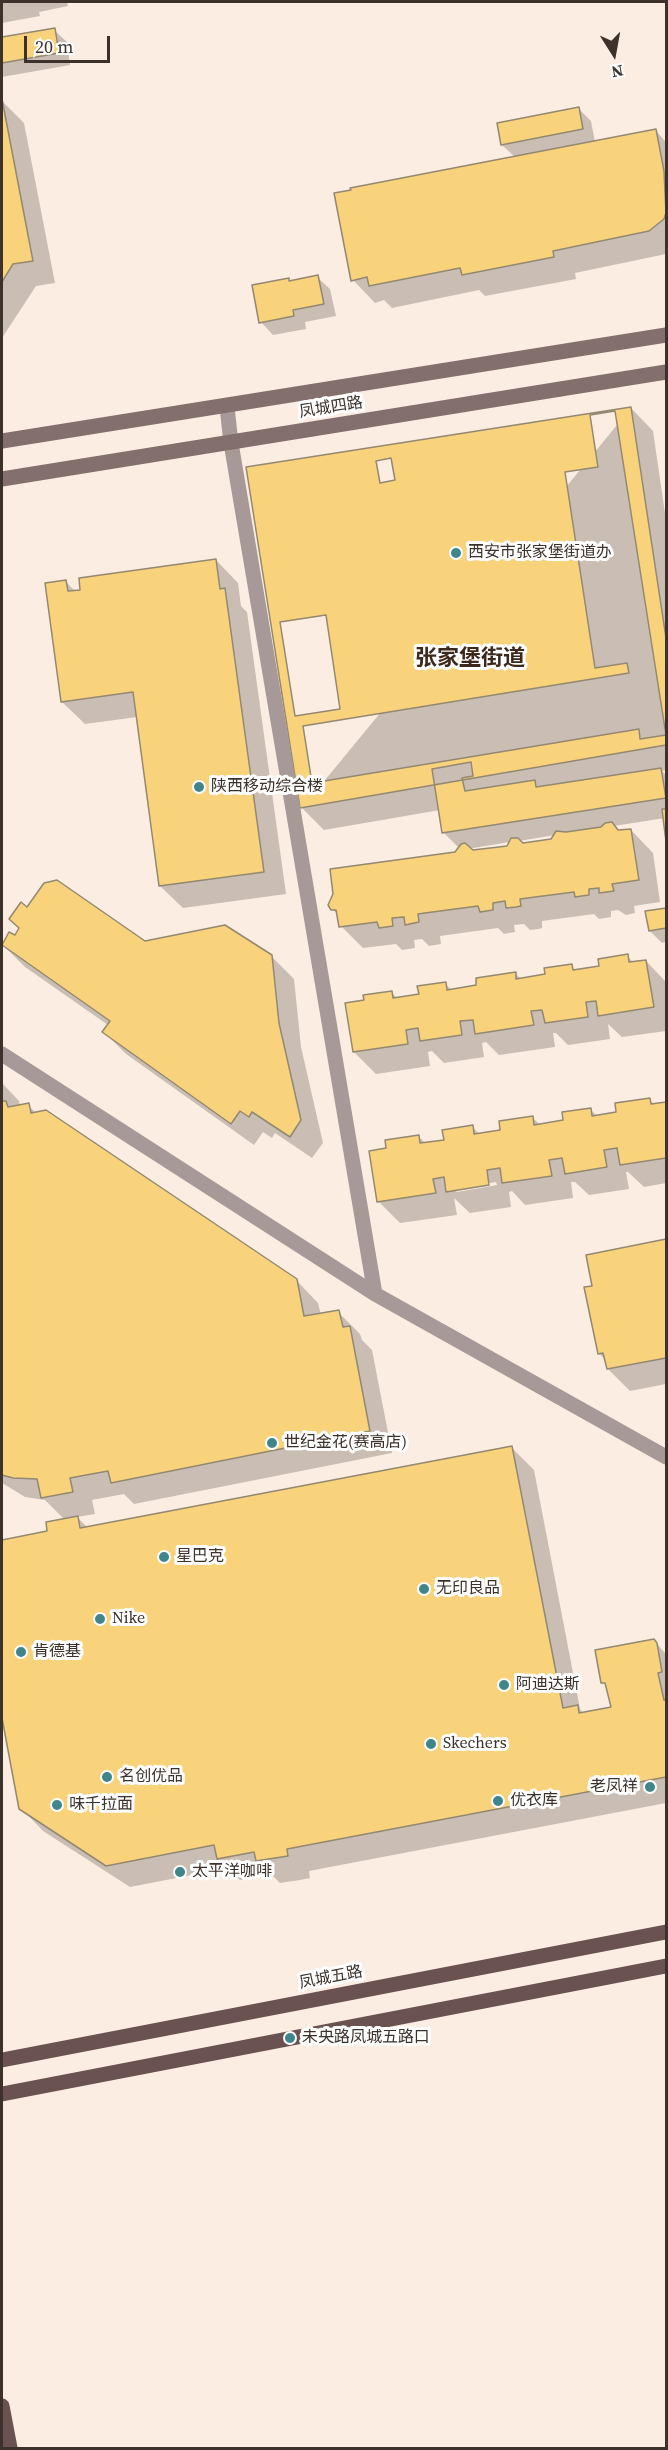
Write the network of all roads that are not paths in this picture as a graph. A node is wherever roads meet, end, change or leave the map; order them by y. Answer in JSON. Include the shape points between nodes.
{"nodes":[{"id":1,"x":666,"y":335,"type":"edge"},
{"id":2,"x":666,"y":372,"type":"edge"},
{"id":3,"x":227,"y":407,"type":"junction"},
{"id":4,"x":2,"y":441,"type":"edge"},
{"id":5,"x":231,"y":443,"type":"junction"},
{"id":6,"x":2,"y":479,"type":"edge"},
{"id":7,"x":2,"y":1054,"type":"edge"},
{"id":8,"x":375,"y":1294,"type":"junction"},
{"id":9,"x":666,"y":1457,"type":"edge"},
{"id":10,"x":666,"y":1932,"type":"edge"},
{"id":11,"x":666,"y":1966,"type":"edge"},
{"id":12,"x":2,"y":2060,"type":"edge"},
{"id":13,"x":2,"y":2094,"type":"edge"},
{"id":14,"x":2,"y":2406,"type":"edge"},
{"id":15,"x":10,"y":2448,"type":"edge"}],
"edges":[{"from":1,"to":3,"type":"street","name":"凤城四路"},
{"from":2,"to":5,"type":"street","name":"凤城四路"},
{"from":3,"to":4,"type":"street","name":"凤城四路"},
{"from":3,"to":5,"type":"street"},
{"from":5,"to":6,"type":"street","name":"凤城四路"},
{"from":5,"to":8,"type":"street"},
{"from":7,"to":8,"type":"street"},
{"from":8,"to":9,"type":"street"},
{"from":10,"to":12,"type":"main road","name":"凤城五路"},
{"from":11,"to":13,"type":"main road"},
{"from":14,"to":15,"type":"main road"}]}
